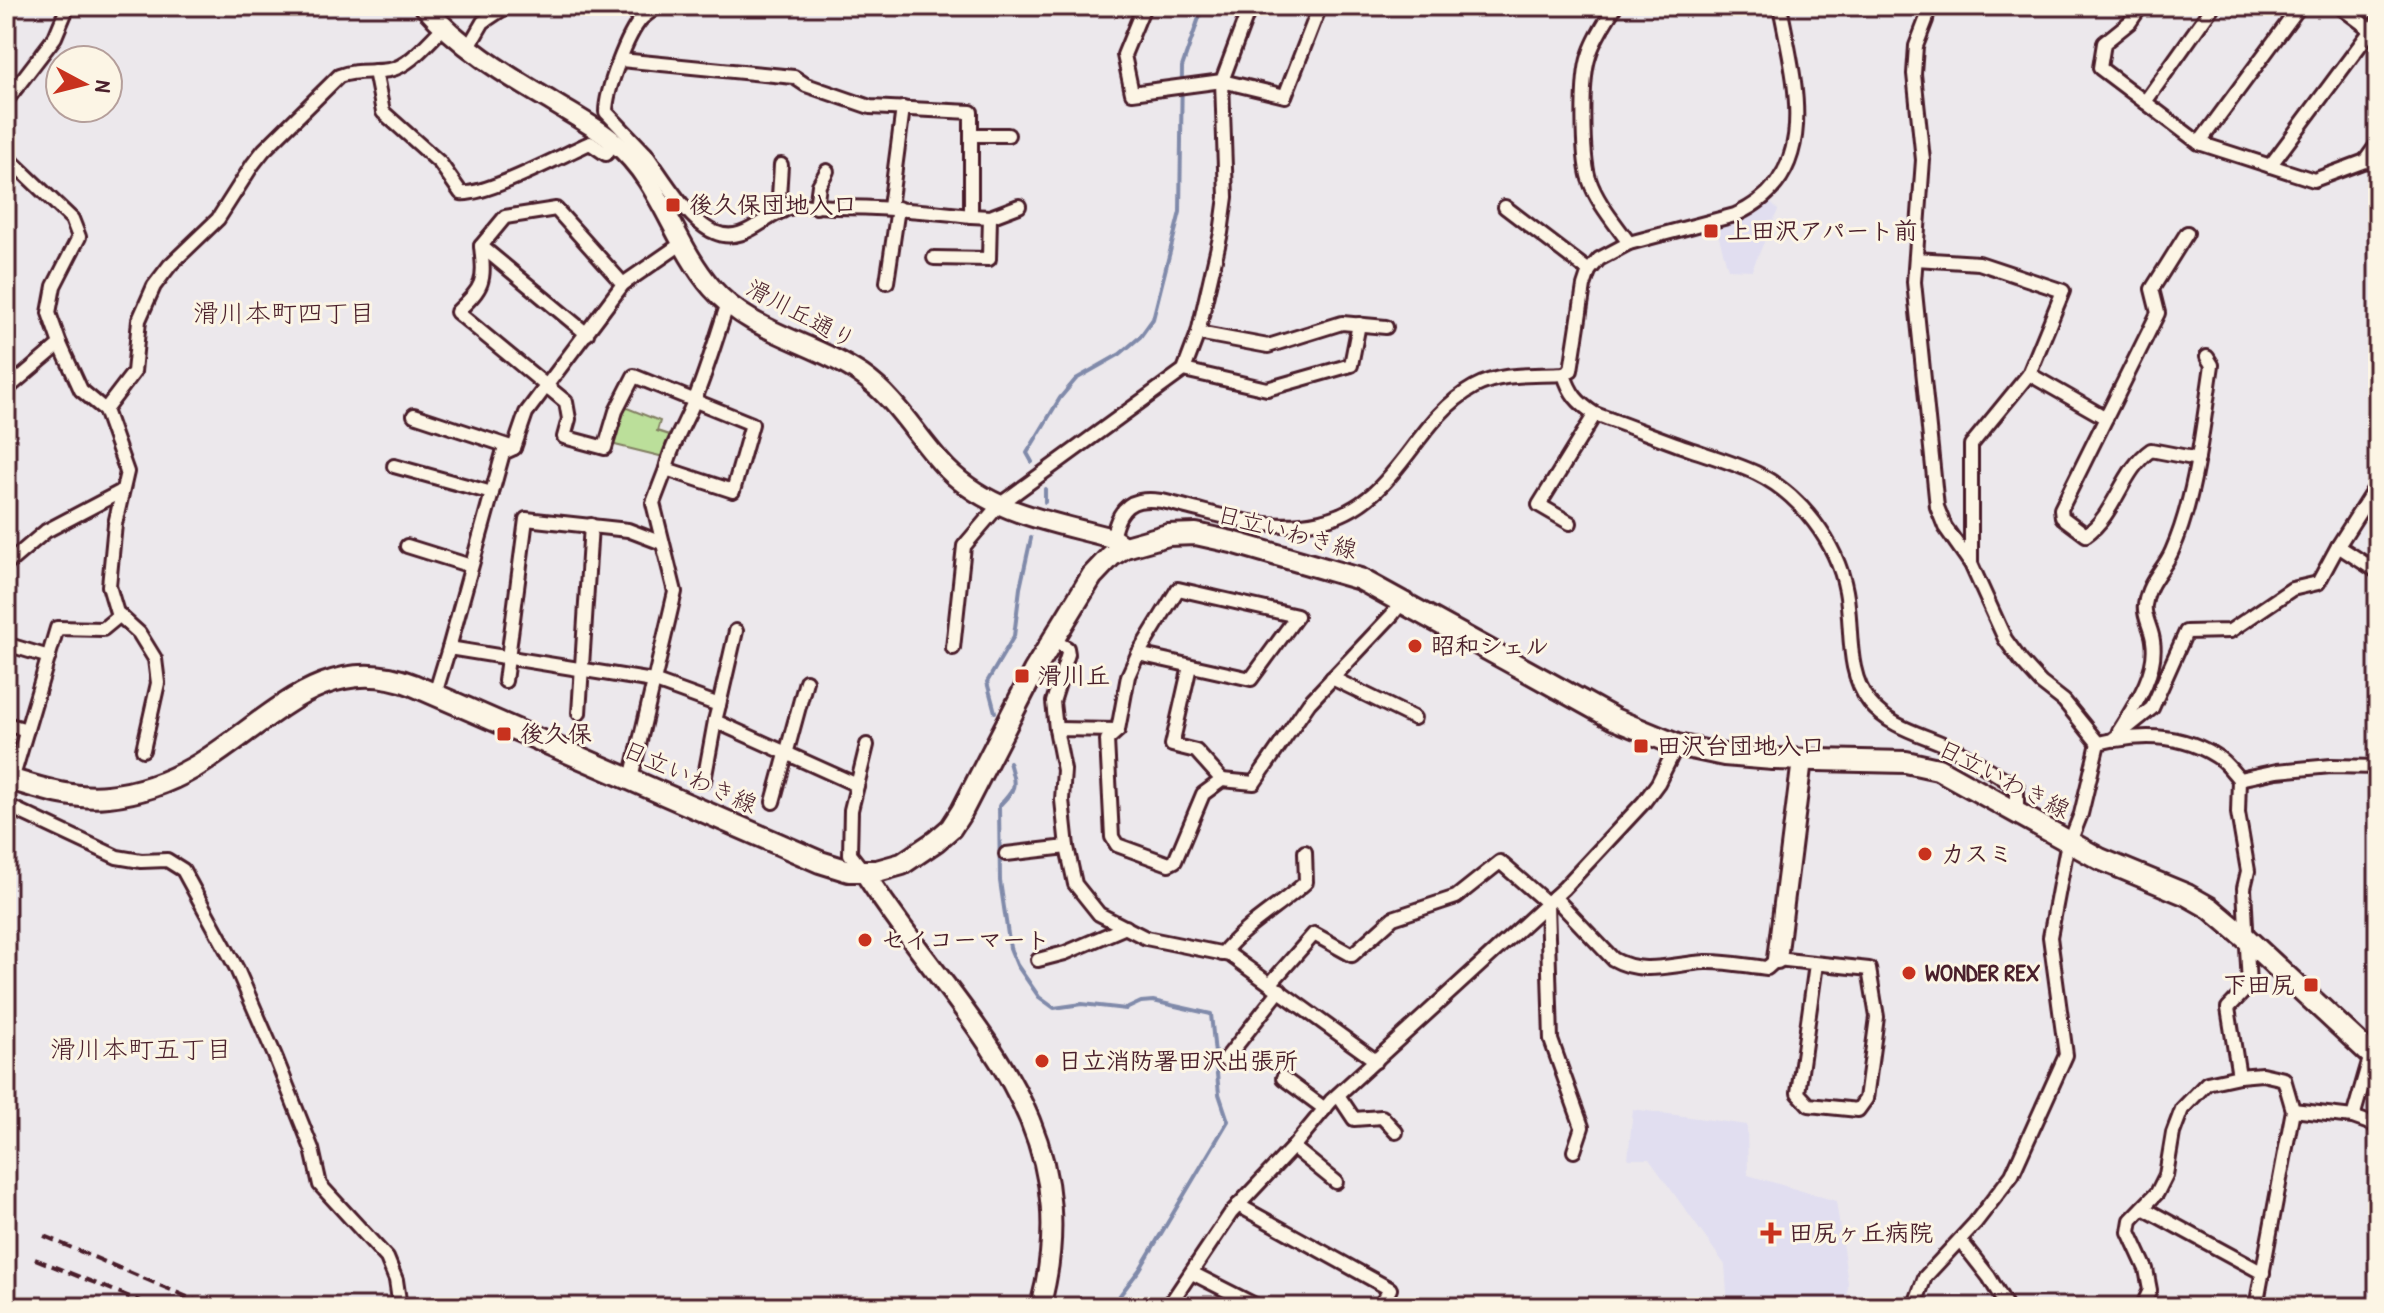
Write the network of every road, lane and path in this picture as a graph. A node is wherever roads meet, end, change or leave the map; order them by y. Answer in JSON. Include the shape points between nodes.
{"nodes":[{"id":1,"x":68,"y":6,"type":"edge"},
{"id":2,"x":424,"y":6,"type":"edge"},
{"id":3,"x":507,"y":6,"type":"edge"},
{"id":4,"x":658,"y":6,"type":"edge"},
{"id":5,"x":1144,"y":6,"type":"edge"},
{"id":6,"x":1250,"y":6,"type":"edge"},
{"id":7,"x":1320,"y":6,"type":"edge"},
{"id":8,"x":1615,"y":6,"type":"edge"},
{"id":9,"x":1780,"y":6,"type":"edge"},
{"id":10,"x":1928,"y":6,"type":"edge"},
{"id":11,"x":2141,"y":6,"type":"edge"},
{"id":12,"x":2213,"y":6,"type":"edge"},
{"id":13,"x":2300,"y":6,"type":"edge"},
{"id":14,"x":2339,"y":6,"type":"edge"},
{"id":15,"x":443,"y":28,"type":"junction"},
{"id":16,"x":2376,"y":28,"type":"edge"},
{"id":17,"x":468,"y":48,"type":"junction"},
{"id":18,"x":621,"y":60,"type":"junction"},
{"id":19,"x":375,"y":71,"type":"junction"},
{"id":20,"x":1222,"y":81,"type":"junction"},
{"id":21,"x":6,"y":82,"type":"edge"},
{"id":22,"x":20,"y":82,"type":"junction"},
{"id":23,"x":6,"y":101,"type":"edge"},
{"id":24,"x":2145,"y":102,"type":"junction"},
{"id":25,"x":903,"y":108,"type":"junction"},
{"id":26,"x":971,"y":135,"type":"junction"},
{"id":27,"x":1008,"y":135,"type":"dead end"},
{"id":28,"x":614,"y":142,"type":"junction"},
{"id":29,"x":2199,"y":143,"type":"junction"},
{"id":30,"x":2378,"y":143,"type":"edge"},
{"id":31,"x":6,"y":156,"type":"edge"},
{"id":32,"x":641,"y":159,"type":"junction"},
{"id":33,"x":2372,"y":162,"type":"edge"},
{"id":34,"x":781,"y":165,"type":"dead end"},
{"id":35,"x":2270,"y":166,"type":"junction"},
{"id":36,"x":827,"y":171,"type":"dead end"},
{"id":37,"x":1019,"y":206,"type":"dead end"},
{"id":38,"x":816,"y":207,"type":"junction"},
{"id":39,"x":1505,"y":207,"type":"dead end"},
{"id":40,"x":894,"y":208,"type":"junction"},
{"id":41,"x":782,"y":211,"type":"junction"},
{"id":42,"x":971,"y":216,"type":"junction"},
{"id":43,"x":990,"y":217,"type":"junction"},
{"id":44,"x":2187,"y":233,"type":"dead end"},
{"id":45,"x":1629,"y":243,"type":"junction"},
{"id":46,"x":681,"y":244,"type":"junction"},
{"id":47,"x":481,"y":246,"type":"junction"},
{"id":48,"x":934,"y":258,"type":"dead end"},
{"id":49,"x":1916,"y":259,"type":"junction"},
{"id":50,"x":1589,"y":271,"type":"junction"},
{"id":51,"x":887,"y":282,"type":"dead end"},
{"id":52,"x":623,"y":284,"type":"junction"},
{"id":53,"x":728,"y":303,"type":"junction"},
{"id":54,"x":1359,"y":324,"type":"junction"},
{"id":55,"x":1386,"y":327,"type":"dead end"},
{"id":56,"x":1198,"y":333,"type":"junction"},
{"id":57,"x":587,"y":334,"type":"junction"},
{"id":58,"x":60,"y":344,"type":"junction"},
{"id":59,"x":2207,"y":357,"type":"dead end"},
{"id":60,"x":1184,"y":370,"type":"junction"},
{"id":61,"x":1564,"y":374,"type":"junction"},
{"id":62,"x":2029,"y":374,"type":"junction"},
{"id":63,"x":547,"y":385,"type":"junction"},
{"id":64,"x":6,"y":390,"type":"edge"},
{"id":65,"x":695,"y":399,"type":"junction"},
{"id":66,"x":105,"y":410,"type":"junction"},
{"id":67,"x":1595,"y":414,"type":"junction"},
{"id":68,"x":414,"y":415,"type":"dead end"},
{"id":69,"x":2106,"y":418,"type":"junction"},
{"id":70,"x":514,"y":448,"type":"junction"},
{"id":71,"x":2198,"y":459,"type":"junction"},
{"id":72,"x":394,"y":466,"type":"dead end"},
{"id":73,"x":666,"y":469,"type":"junction"},
{"id":74,"x":2378,"y":483,"type":"edge"},
{"id":75,"x":122,"y":491,"type":"junction"},
{"id":76,"x":492,"y":493,"type":"junction"},
{"id":77,"x":999,"y":505,"type":"junction"},
{"id":78,"x":1570,"y":523,"type":"dead end"},
{"id":79,"x":591,"y":525,"type":"junction"},
{"id":80,"x":1119,"y":542,"type":"junction"},
{"id":81,"x":662,"y":543,"type":"junction"},
{"id":82,"x":407,"y":546,"type":"dead end"},
{"id":83,"x":2338,"y":546,"type":"junction"},
{"id":84,"x":1971,"y":564,"type":"junction"},
{"id":85,"x":6,"y":565,"type":"edge"},
{"id":86,"x":2376,"y":565,"type":"edge"},
{"id":87,"x":471,"y":566,"type":"junction"},
{"id":88,"x":1402,"y":602,"type":"junction"},
{"id":89,"x":120,"y":615,"type":"junction"},
{"id":90,"x":736,"y":631,"type":"dead end"},
{"id":91,"x":1052,"y":640,"type":"junction"},
{"id":92,"x":6,"y":644,"type":"edge"},
{"id":93,"x":449,"y":648,"type":"junction"},
{"id":94,"x":953,"y":648,"type":"dead end"},
{"id":95,"x":1138,"y":654,"type":"junction"},
{"id":96,"x":49,"y":657,"type":"junction"},
{"id":97,"x":507,"y":657,"type":"junction"},
{"id":98,"x":1190,"y":666,"type":"junction"},
{"id":99,"x":583,"y":670,"type":"junction"},
{"id":100,"x":1332,"y":678,"type":"junction"},
{"id":101,"x":505,"y":681,"type":"dead end"},
{"id":102,"x":653,"y":681,"type":"junction"},
{"id":103,"x":806,"y":681,"type":"dead end"},
{"id":104,"x":435,"y":694,"type":"junction"},
{"id":105,"x":719,"y":705,"type":"junction"},
{"id":106,"x":579,"y":713,"type":"dead end"},
{"id":107,"x":1414,"y":718,"type":"dead end"},
{"id":108,"x":715,"y":721,"type":"junction"},
{"id":109,"x":6,"y":724,"type":"edge"},
{"id":110,"x":1056,"y":729,"type":"junction"},
{"id":111,"x":27,"y":730,"type":"junction"},
{"id":112,"x":1118,"y":730,"type":"junction"},
{"id":113,"x":2112,"y":740,"type":"junction"},
{"id":114,"x":2098,"y":743,"type":"junction"},
{"id":115,"x":867,"y":745,"type":"dead end"},
{"id":116,"x":1677,"y":745,"type":"junction"},
{"id":117,"x":143,"y":750,"type":"dead end"},
{"id":118,"x":788,"y":754,"type":"junction"},
{"id":119,"x":1802,"y":760,"type":"junction"},
{"id":120,"x":2378,"y":767,"type":"edge"},
{"id":121,"x":9,"y":779,"type":"edge"},
{"id":122,"x":631,"y":779,"type":"junction"},
{"id":123,"x":2239,"y":779,"type":"junction"},
{"id":124,"x":1222,"y":780,"type":"junction"},
{"id":125,"x":704,"y":781,"type":"dead end"},
{"id":126,"x":857,"y":785,"type":"junction"},
{"id":127,"x":773,"y":802,"type":"dead end"},
{"id":128,"x":6,"y":805,"type":"edge"},
{"id":129,"x":2017,"y":812,"type":"junction"},
{"id":130,"x":2070,"y":842,"type":"junction"},
{"id":131,"x":1067,"y":847,"type":"junction"},
{"id":132,"x":1305,"y":852,"type":"dead end"},
{"id":133,"x":1006,"y":854,"type":"dead end"},
{"id":134,"x":864,"y":872,"type":"junction"},
{"id":135,"x":1550,"y":900,"type":"junction"},
{"id":136,"x":1126,"y":927,"type":"junction"},
{"id":137,"x":2248,"y":940,"type":"junction"},
{"id":138,"x":1222,"y":954,"type":"junction"},
{"id":139,"x":1777,"y":959,"type":"junction"},
{"id":140,"x":1038,"y":960,"type":"dead end"},
{"id":141,"x":1816,"y":964,"type":"junction"},
{"id":142,"x":1276,"y":987,"type":"junction"},
{"id":143,"x":2374,"y":1058,"type":"edge"},
{"id":144,"x":1225,"y":1060,"type":"dead end"},
{"id":145,"x":1376,"y":1061,"type":"junction"},
{"id":146,"x":2239,"y":1076,"type":"junction"},
{"id":147,"x":1283,"y":1078,"type":"dead end"},
{"id":148,"x":1338,"y":1095,"type":"junction"},
{"id":149,"x":1325,"y":1109,"type":"junction"},
{"id":150,"x":2293,"y":1110,"type":"junction"},
{"id":151,"x":2353,"y":1117,"type":"junction"},
{"id":152,"x":2378,"y":1126,"type":"edge"},
{"id":153,"x":1396,"y":1132,"type":"dead end"},
{"id":154,"x":1293,"y":1147,"type":"junction"},
{"id":155,"x":1574,"y":1151,"type":"dead end"},
{"id":156,"x":1336,"y":1182,"type":"dead end"},
{"id":157,"x":1238,"y":1205,"type":"junction"},
{"id":158,"x":2143,"y":1208,"type":"junction"},
{"id":159,"x":1960,"y":1240,"type":"junction"},
{"id":160,"x":1192,"y":1273,"type":"junction"},
{"id":161,"x":2263,"y":1273,"type":"junction"},
{"id":162,"x":400,"y":1307,"type":"edge"},
{"id":163,"x":1040,"y":1307,"type":"edge"},
{"id":164,"x":1168,"y":1307,"type":"edge"},
{"id":165,"x":1259,"y":1307,"type":"edge"},
{"id":166,"x":1380,"y":1307,"type":"edge"},
{"id":167,"x":1914,"y":1307,"type":"edge"},
{"id":168,"x":2007,"y":1307,"type":"edge"},
{"id":169,"x":2142,"y":1307,"type":"edge"},
{"id":170,"x":2256,"y":1307,"type":"edge"}],
"edges":[{"from":1,"to":22,"type":"street","via":[[55,37]]},
{"from":2,"to":15,"type":"street","name":"滑川丘通り"},
{"from":3,"to":17,"type":"street","via":[[483,22]]},
{"from":4,"to":18,"type":"street","via":[[641,19]]},
{"from":5,"to":20,"type":"street","via":[[1124,55],[1132,93]]},
{"from":6,"to":20,"type":"street"},
{"from":7,"to":20,"type":"street","via":[[1285,96]]},
{"from":8,"to":45,"type":"street","via":[[1586,70],[1585,157],[1602,205]]},
{"from":9,"to":45,"type":"street","via":[[1797,106],[1793,154],[1781,178],[1765,197],[1735,215]]},
{"from":10,"to":49,"type":"street","via":[[1914,74],[1923,160]]},
{"from":11,"to":24,"type":"street","via":[[2104,43],[2100,68]]},
{"from":12,"to":24,"type":"street"},
{"from":13,"to":29,"type":"street"},
{"from":14,"to":16,"type":"street"},
{"from":15,"to":17,"type":"street","name":"滑川丘通り"},
{"from":15,"to":19,"type":"street","via":[[399,67]]},
{"from":16,"to":35,"type":"street"},
{"from":17,"to":28,"type":"street","name":"滑川丘通り"},
{"from":18,"to":25,"type":"street","via":[[794,77],[870,107]]},
{"from":18,"to":32,"type":"street","via":[[606,112]]},
{"from":19,"to":28,"type":"street","via":[[383,112],[440,163],[461,193],[491,188],[590,143],[606,154]]},
{"from":19,"to":66,"type":"street","via":[[339,76],[264,150],[218,219],[170,265],[139,320],[134,372]]},
{"from":20,"to":56,"type":"street","via":[[1226,197]]},
{"from":21,"to":22,"type":"street"},
{"from":22,"to":23,"type":"street"},
{"from":24,"to":29,"type":"street"},
{"from":25,"to":26,"type":"street","via":[[971,112]]},
{"from":25,"to":40,"type":"street"},
{"from":26,"to":27,"type":"street"},
{"from":26,"to":42,"type":"street"},
{"from":28,"to":32,"type":"street","name":"滑川丘通り"},
{"from":29,"to":35,"type":"street"},
{"from":30,"to":33,"type":"street"},
{"from":31,"to":58,"type":"street","via":[[72,219],[79,237],[54,286],[49,313]]},
{"from":32,"to":41,"type":"street","via":[[704,227],[717,234],[750,230]]},
{"from":32,"to":46,"type":"street","name":"滑川丘通り"},
{"from":33,"to":35,"type":"street","via":[[2314,180]]},
{"from":34,"to":41,"type":"street"},
{"from":36,"to":38,"type":"street"},
{"from":37,"to":43,"type":"street"},
{"from":38,"to":40,"type":"street"},
{"from":38,"to":41,"type":"street"},
{"from":39,"to":50,"type":"street"},
{"from":40,"to":42,"type":"street"},
{"from":40,"to":51,"type":"street"},
{"from":42,"to":43,"type":"street"},
{"from":43,"to":48,"type":"street","via":[[989,259]]},
{"from":44,"to":69,"type":"street","via":[[2152,289],[2158,313]]},
{"from":45,"to":50,"type":"street"},
{"from":46,"to":52,"type":"street"},
{"from":46,"to":53,"type":"street","name":"滑川丘通り"},
{"from":47,"to":52,"type":"street","via":[[505,217],[556,209]]},
{"from":47,"to":57,"type":"street"},
{"from":47,"to":63,"type":"street","via":[[479,291],[457,312]]},
{"from":49,"to":62,"type":"street","via":[[1979,263],[2063,291]]},
{"from":49,"to":84,"type":"street","via":[[1937,507]]},
{"from":50,"to":61,"type":"street","via":[[1574,363]]},
{"from":52,"to":57,"type":"street"},
{"from":53,"to":65,"type":"street"},
{"from":53,"to":77,"type":"street","name":"滑川丘通り","via":[[749,319],[825,352],[864,376],[900,409],[946,467]]},
{"from":54,"to":55,"type":"street"},
{"from":54,"to":56,"type":"street","via":[[1342,323],[1268,346]]},
{"from":54,"to":60,"type":"street","via":[[1351,365],[1267,389]]},
{"from":56,"to":60,"type":"street"},
{"from":57,"to":63,"type":"street"},
{"from":58,"to":64,"type":"street"},
{"from":58,"to":66,"type":"street","via":[[81,390]]},
{"from":59,"to":71,"type":"street","via":[[2212,365]]},
{"from":60,"to":77,"type":"street"},
{"from":61,"to":67,"type":"street","via":[[1577,402]]},
{"from":61,"to":80,"type":"street","via":[[1497,378],[1474,387],[1450,405],[1368,500],[1324,520],[1270,527],[1165,502],[1139,501],[1122,511],[1116,522]]},
{"from":62,"to":69,"type":"street"},
{"from":62,"to":84,"type":"street","via":[[1971,445]]},
{"from":63,"to":65,"type":"street","via":[[569,408],[564,437],[605,448],[622,395],[634,376]]},
{"from":63,"to":70,"type":"street","via":[[526,413]]},
{"from":65,"to":73,"type":"street"},
{"from":65,"to":73,"type":"street","via":[[752,424],[733,491]]},
{"from":66,"to":75,"type":"street","via":[[127,472]]},
{"from":67,"to":78,"type":"street","via":[[1539,505]]},
{"from":67,"to":129,"type":"street","via":[[1757,474],[1783,490],[1816,523],[1835,557],[1847,599],[1852,661],[1867,700],[1899,727],[1957,751],[2017,787]]},
{"from":68,"to":70,"type":"street"},
{"from":69,"to":71,"type":"street","via":[[2061,509],[2062,517],[2086,535],[2099,526],[2140,458],[2151,450]]},
{"from":70,"to":76,"type":"street","via":[[503,453]]},
{"from":71,"to":113,"type":"street","via":[[2172,553],[2157,572],[2144,608],[2153,641],[2151,669]]},
{"from":72,"to":76,"type":"street"},
{"from":73,"to":81,"type":"street","via":[[653,503]]},
{"from":74,"to":83,"type":"street"},
{"from":75,"to":85,"type":"street","via":[[46,531]]},
{"from":75,"to":89,"type":"street","via":[[109,586]]},
{"from":76,"to":87,"type":"street"},
{"from":77,"to":80,"type":"street","name":"滑川丘通り"},
{"from":77,"to":94,"type":"street","via":[[964,546]]},
{"from":79,"to":81,"type":"street","via":[[628,530]]},
{"from":79,"to":97,"type":"street","via":[[526,519]]},
{"from":79,"to":99,"type":"street"},
{"from":80,"to":88,"type":"main road","name":"日立いわき線","via":[[1168,535],[1214,537],[1348,574]]},
{"from":80,"to":91,"type":"main road","name":"日立いわき線"},
{"from":81,"to":102,"type":"street","via":[[675,592]]},
{"from":82,"to":87,"type":"street"},
{"from":83,"to":86,"type":"street"},
{"from":83,"to":113,"type":"street","via":[[2318,583],[2292,589],[2230,631],[2186,632],[2152,708]]},
{"from":84,"to":114,"type":"street","via":[[2005,639]]},
{"from":87,"to":93,"type":"street"},
{"from":88,"to":100,"type":"street"},
{"from":88,"to":116,"type":"main road","name":"日立いわき線","via":[[1614,719]]},
{"from":89,"to":96,"type":"street","via":[[103,629],[57,628]]},
{"from":89,"to":117,"type":"street","via":[[155,659],[158,683]]},
{"from":90,"to":105,"type":"street"},
{"from":91,"to":110,"type":"street","via":[[1068,654],[1053,702]]},
{"from":91,"to":134,"type":"main road","name":"日立いわき線","via":[[951,828],[920,855]]},
{"from":92,"to":96,"type":"street"},
{"from":93,"to":97,"type":"street"},
{"from":93,"to":104,"type":"street"},
{"from":95,"to":98,"type":"street"},
{"from":95,"to":98,"type":"street","via":[[1178,589],[1297,616],[1251,679]]},
{"from":95,"to":112,"type":"street","via":[[1128,676]]},
{"from":96,"to":111,"type":"street"},
{"from":97,"to":99,"type":"street"},
{"from":97,"to":101,"type":"street"},
{"from":98,"to":124,"type":"street","via":[[1172,745],[1196,751]]},
{"from":99,"to":102,"type":"street"},
{"from":99,"to":106,"type":"street"},
{"from":100,"to":107,"type":"street"},
{"from":100,"to":124,"type":"street","via":[[1254,783]]},
{"from":102,"to":105,"type":"street"},
{"from":102,"to":122,"type":"street"},
{"from":103,"to":118,"type":"street"},
{"from":104,"to":121,"type":"main road","name":"日立いわき線","via":[[390,677],[334,678],[197,766],[130,793],[79,796]]},
{"from":104,"to":122,"type":"main road","name":"日立いわき線"},
{"from":105,"to":108,"type":"street"},
{"from":108,"to":118,"type":"street"},
{"from":108,"to":125,"type":"street"},
{"from":109,"to":111,"type":"street"},
{"from":110,"to":112,"type":"street"},
{"from":110,"to":131,"type":"street","via":[[1064,770]]},
{"from":111,"to":121,"type":"street"},
{"from":112,"to":124,"type":"street","via":[[1107,740],[1112,837],[1117,845],[1169,864],[1175,861],[1203,794]]},
{"from":113,"to":114,"type":"street"},
{"from":113,"to":123,"type":"street","via":[[2146,735],[2186,743],[2218,756]]},
{"from":114,"to":130,"type":"street"},
{"from":115,"to":126,"type":"street"},
{"from":116,"to":119,"type":"main road","name":"日立いわき線","via":[[1724,755]]},
{"from":116,"to":135,"type":"street","via":[[1644,802]]},
{"from":118,"to":126,"type":"street"},
{"from":118,"to":127,"type":"street"},
{"from":119,"to":129,"type":"main road","name":"日立いわき線","via":[[1923,765]]},
{"from":119,"to":139,"type":"street"},
{"from":120,"to":123,"type":"street","via":[[2331,766]]},
{"from":122,"to":134,"type":"main road","name":"日立いわき線","via":[[820,862]]},
{"from":123,"to":137,"type":"street"},
{"from":126,"to":134,"type":"street","via":[[850,854]]},
{"from":128,"to":162,"type":"street","via":[[117,857],[167,860],[183,870],[237,969],[312,1149],[320,1185],[387,1258]]},
{"from":129,"to":130,"type":"main road","name":"日立いわき線"},
{"from":130,"to":137,"type":"main road","name":"日立いわき線","via":[[2187,895]]},
{"from":130,"to":159,"type":"street","via":[[2050,937],[2066,1055],[2012,1175]]},
{"from":131,"to":133,"type":"street"},
{"from":131,"to":136,"type":"street","via":[[1075,884],[1099,914]]},
{"from":132,"to":138,"type":"street","via":[[1306,882],[1235,937]]},
{"from":134,"to":163,"type":"street","via":[[983,1036],[1037,1135],[1051,1213]]},
{"from":135,"to":139,"type":"street","via":[[1625,966],[1648,969],[1707,962],[1767,968]]},
{"from":135,"to":142,"type":"street","via":[[1500,862],[1456,897],[1393,918],[1352,955],[1314,934]]},
{"from":135,"to":145,"type":"street"},
{"from":135,"to":155,"type":"street","via":[[1551,1040],[1582,1127]]},
{"from":136,"to":138,"type":"street","via":[[1146,938]]},
{"from":136,"to":140,"type":"street"},
{"from":137,"to":143,"type":"main road","name":"日立いわき線"},
{"from":137,"to":146,"type":"street","via":[[2249,986],[2228,1008]]},
{"from":138,"to":142,"type":"street"},
{"from":139,"to":141,"type":"street"},
{"from":141,"to":141,"type":"street","via":[[1798,1093],[1809,1105],[1858,1110],[1866,1099],[1877,1017],[1869,969]]},
{"from":142,"to":144,"type":"street"},
{"from":142,"to":145,"type":"street"},
{"from":143,"to":151,"type":"street"},
{"from":145,"to":148,"type":"street"},
{"from":146,"to":150,"type":"street","via":[[2284,1079]]},
{"from":146,"to":158,"type":"street","via":[[2207,1083],[2182,1109],[2166,1175]]},
{"from":147,"to":149,"type":"street"},
{"from":148,"to":149,"type":"street"},
{"from":148,"to":153,"type":"street","via":[[1354,1119],[1382,1117]]},
{"from":149,"to":154,"type":"street"},
{"from":150,"to":151,"type":"street"},
{"from":150,"to":161,"type":"street"},
{"from":151,"to":152,"type":"street"},
{"from":154,"to":156,"type":"street"},
{"from":154,"to":157,"type":"street"},
{"from":157,"to":160,"type":"street"},
{"from":157,"to":166,"type":"street","via":[[1390,1289]]},
{"from":158,"to":161,"type":"street"},
{"from":158,"to":169,"type":"street","via":[[2131,1220],[2129,1232],[2150,1290]]},
{"from":159,"to":167,"type":"street","via":[[1925,1277]]},
{"from":159,"to":168,"type":"street"},
{"from":160,"to":164,"type":"street"},
{"from":160,"to":165,"type":"street"},
{"from":161,"to":170,"type":"street"}]}
